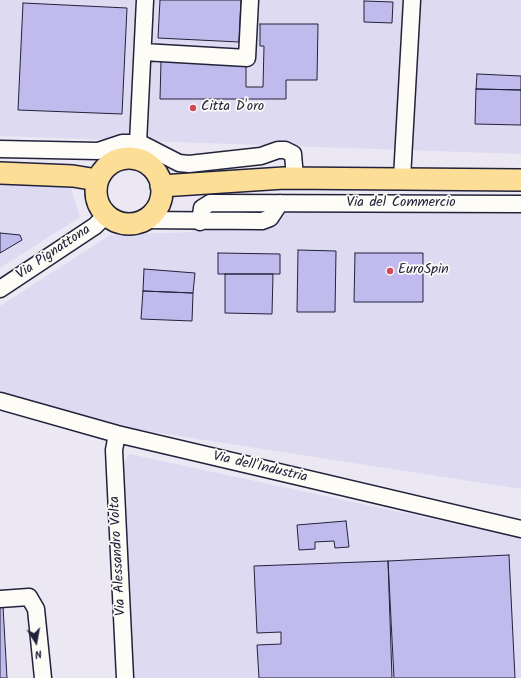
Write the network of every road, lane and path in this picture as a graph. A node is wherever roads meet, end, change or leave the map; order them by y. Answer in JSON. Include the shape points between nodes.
{"nodes":[{"id":1,"x":145,"y":0,"type":"edge"},
{"id":2,"x":250,"y":0,"type":"edge"},
{"id":3,"x":412,"y":0,"type":"edge"},
{"id":4,"x":143,"y":52,"type":"junction"},
{"id":5,"x":138,"y":143,"type":"junction"},
{"id":6,"x":0,"y":149,"type":"edge"},
{"id":7,"x":0,"y":173,"type":"edge"},
{"id":8,"x":295,"y":178,"type":"junction"},
{"id":9,"x":402,"y":178,"type":"junction"},
{"id":10,"x":98,"y":180,"type":"junction"},
{"id":11,"x":521,"y":180,"type":"edge"},
{"id":12,"x":161,"y":186,"type":"junction"},
{"id":13,"x":521,"y":204,"type":"edge"},
{"id":14,"x":106,"y":215,"type":"junction"},
{"id":15,"x":144,"y":220,"type":"junction"},
{"id":16,"x":0,"y":289,"type":"edge"},
{"id":17,"x":0,"y":401,"type":"edge"},
{"id":18,"x":117,"y":434,"type":"junction"},
{"id":19,"x":521,"y":529,"type":"edge"},
{"id":20,"x":0,"y":599,"type":"edge"},
{"id":21,"x":43,"y":678,"type":"edge"},
{"id":22,"x":125,"y":678,"type":"edge"}],
"edges":[{"from":1,"to":4,"type":"street"},
{"from":2,"to":4,"type":"street","via":[[247,58]]},
{"from":3,"to":9,"type":"street"},
{"from":4,"to":5,"type":"street"},
{"from":5,"to":6,"type":"street","via":[[122,143],[98,151]]},
{"from":5,"to":8,"type":"street","via":[[173,160],[189,164],[261,156],[285,150],[293,154]]},
{"from":7,"to":10,"type":"main road","via":[[73,176]]},
{"from":8,"to":9,"type":"main road"},
{"from":8,"to":12,"type":"main road"},
{"from":9,"to":11,"type":"main road"},
{"from":10,"to":12,"type":"main road","via":[[112,162],[128,158],[150,166]]},
{"from":10,"to":14,"type":"main road","via":[[98,202]]},
{"from":12,"to":15,"type":"main road","via":[[158,206]]},
{"from":13,"to":15,"type":"street","name":"Via del Commercio","via":[[210,203],[202,208],[200,222]]},
{"from":14,"to":15,"type":"main road","via":[[128,224]]},
{"from":14,"to":16,"type":"street","name":"Via Pignattona","via":[[95,226]]},
{"from":17,"to":18,"type":"street","name":"Via dell'Industria"},
{"from":18,"to":19,"type":"street","name":"Via dell'Industria"},
{"from":18,"to":22,"type":"street","name":"Via Alessandro Volta","via":[[114,450]]},
{"from":20,"to":21,"type":"street","via":[[29,597],[36,609]]}]}
